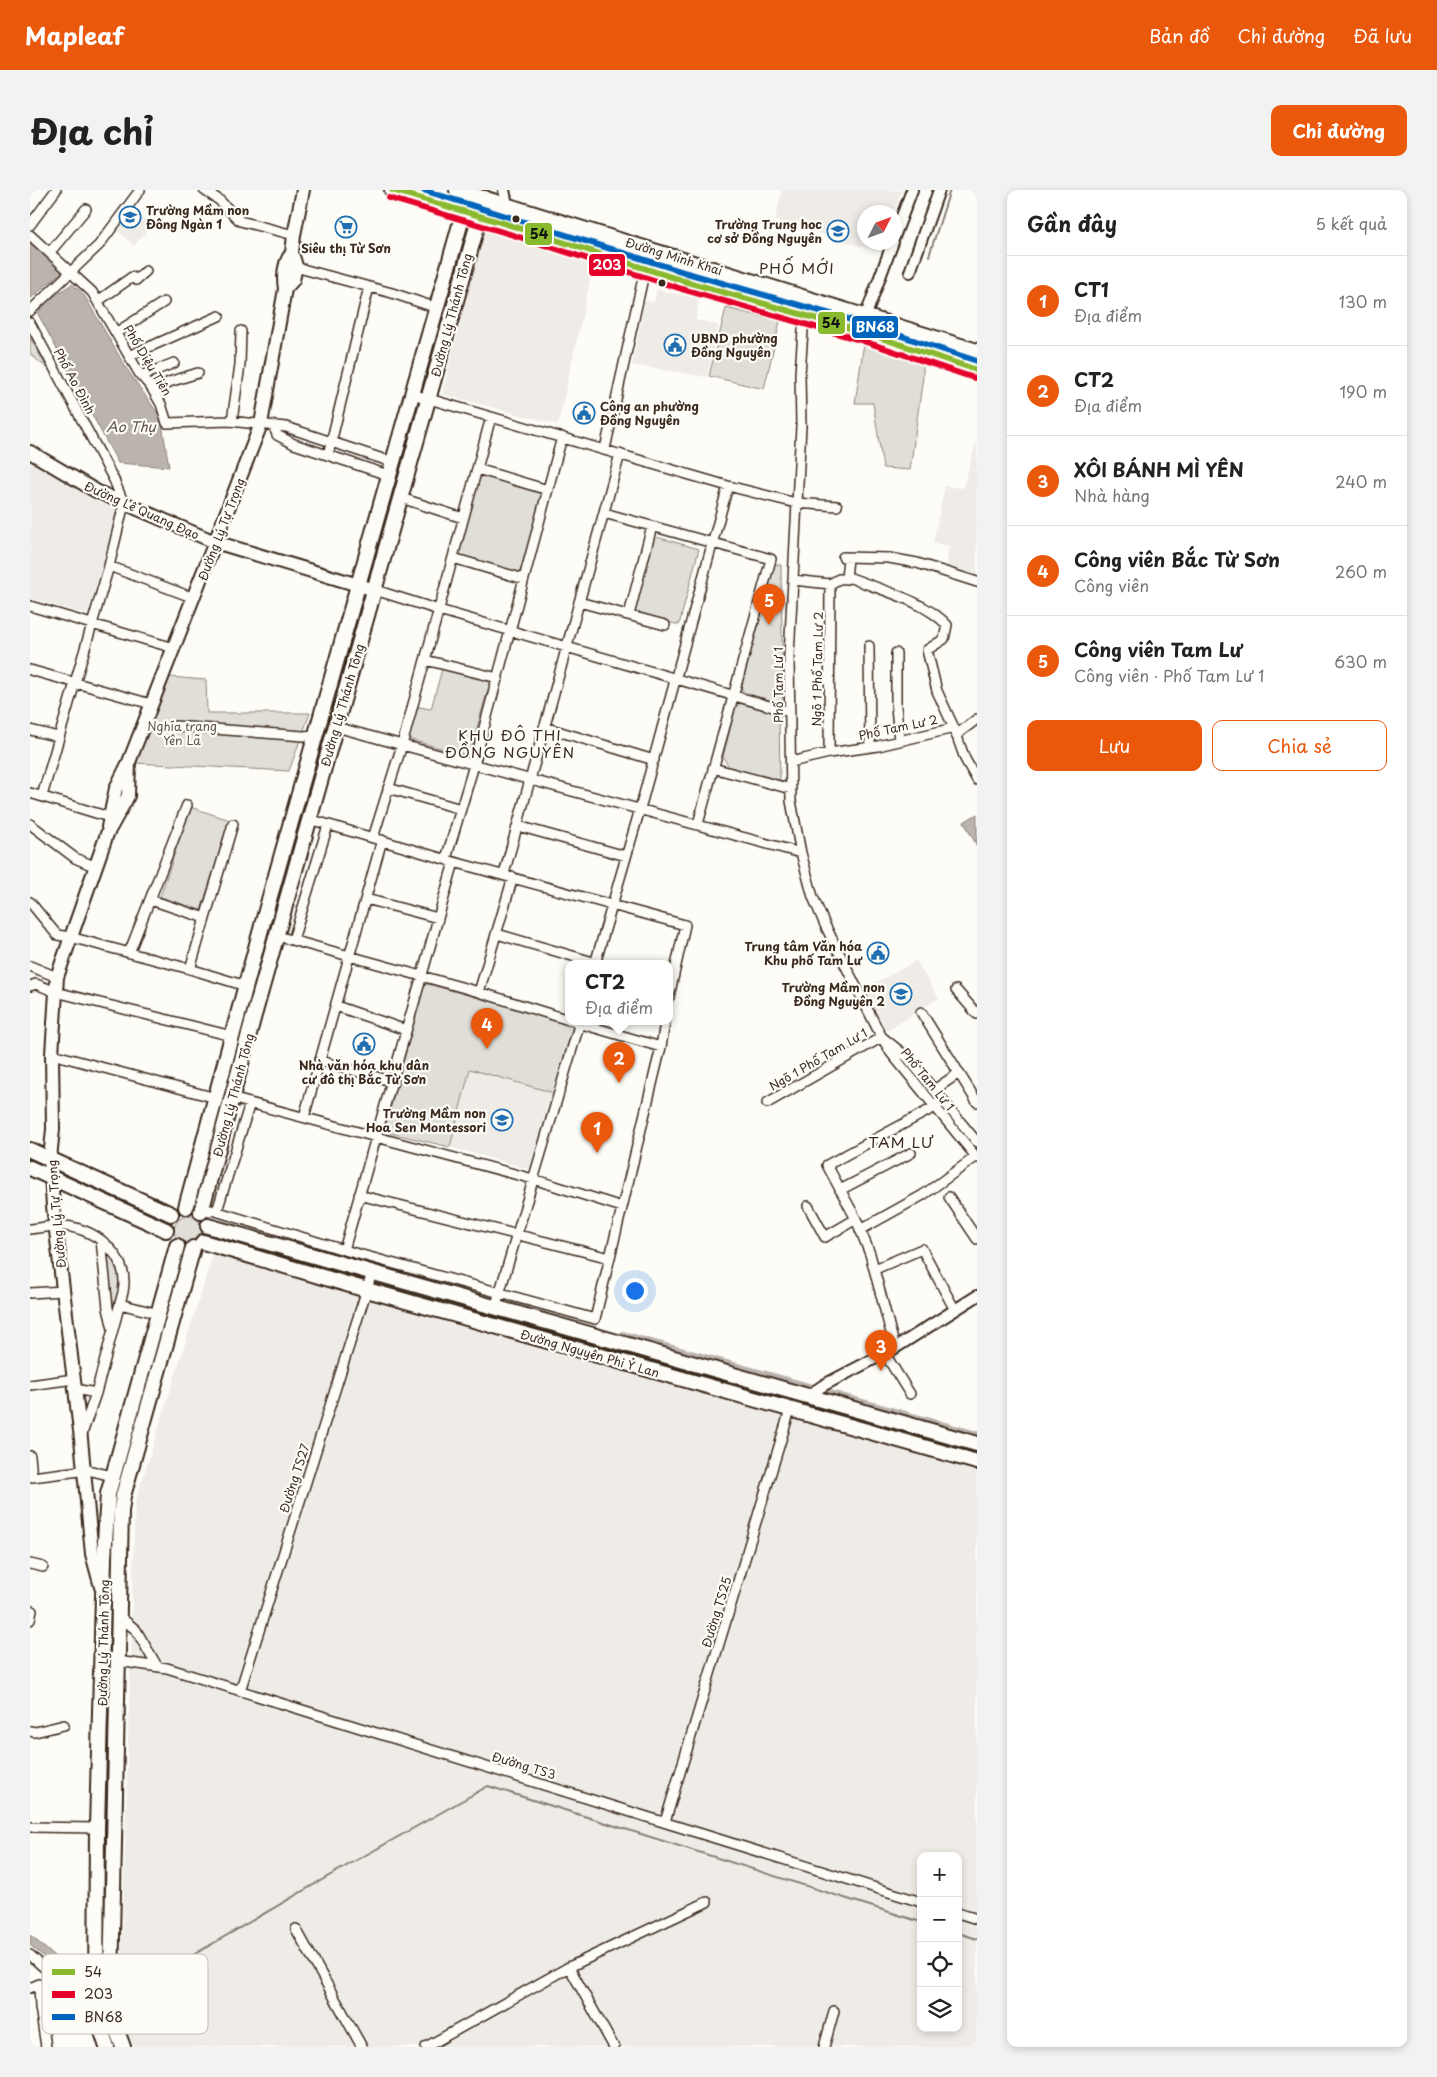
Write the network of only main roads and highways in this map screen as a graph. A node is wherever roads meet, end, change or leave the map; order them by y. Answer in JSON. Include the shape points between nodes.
{"nodes":[{"id":1,"x":303,"y":190,"type":"edge"},
{"id":2,"x":392,"y":190,"type":"edge"},
{"id":3,"x":463,"y":192,"type":"edge"},
{"id":4,"x":485,"y":198,"type":"junction"},
{"id":5,"x":464,"y":212,"type":"junction"},
{"id":6,"x":479,"y":216,"type":"junction"},
{"id":7,"x":292,"y":253,"type":"junction"},
{"id":8,"x":285,"y":289,"type":"junction"},
{"id":9,"x":437,"y":308,"type":"junction"},
{"id":10,"x":452,"y":313,"type":"junction"},
{"id":11,"x":977,"y":351,"type":"edge"},
{"id":12,"x":977,"y":370,"type":"edge"},
{"id":13,"x":30,"y":452,"type":"edge"},
{"id":14,"x":215,"y":542,"type":"junction"},
{"id":15,"x":359,"y":586,"type":"junction"},
{"id":16,"x":375,"y":590,"type":"junction"},
{"id":17,"x":129,"y":762,"type":"junction"},
{"id":18,"x":107,"y":834,"type":"junction"},
{"id":19,"x":239,"y":1009,"type":"junction"},
{"id":20,"x":255,"y":1013,"type":"junction"},
{"id":21,"x":30,"y":1150,"type":"edge"},
{"id":22,"x":50,"y":1159,"type":"junction"},
{"id":23,"x":30,"y":1168,"type":"edge"},
{"id":24,"x":51,"y":1177,"type":"junction"},
{"id":25,"x":186,"y":1207,"type":"junction"},
{"id":26,"x":201,"y":1212,"type":"junction"},
{"id":27,"x":171,"y":1214,"type":"junction"},
{"id":28,"x":208,"y":1226,"type":"junction"},
{"id":29,"x":166,"y":1230,"type":"junction"},
{"id":30,"x":198,"y":1245,"type":"junction"},
{"id":31,"x":177,"y":1246,"type":"junction"},
{"id":32,"x":806,"y":1397,"type":"junction"},
{"id":33,"x":790,"y":1410,"type":"junction"},
{"id":34,"x":977,"y":1444,"type":"edge"},
{"id":35,"x":977,"y":1462,"type":"edge"},
{"id":36,"x":104,"y":1599,"type":"junction"},
{"id":37,"x":103,"y":1660,"type":"junction"},
{"id":38,"x":117,"y":1660,"type":"junction"},
{"id":39,"x":105,"y":1919,"type":"junction"},
{"id":40,"x":102,"y":1954,"type":"edge"},
{"id":41,"x":108,"y":1954,"type":"edge"},
{"id":42,"x":103,"y":2034,"type":"edge"},
{"id":43,"x":117,"y":2034,"type":"edge"},
{"id":44,"x":107,"y":2047,"type":"edge"},
{"id":45,"x":123,"y":2047,"type":"edge"}],
"edges":[{"from":1,"to":7,"type":"main road","name":"Đường Lý Tự Trọng"},
{"from":2,"to":5,"type":"main road","name":"Đường Minh Khai"},
{"from":3,"to":4,"type":"main road","name":"Đường Minh Khai"},
{"from":3,"to":5,"type":"main road","name":"Đường Lý Thánh Tông"},
{"from":4,"to":6,"type":"main road","name":"Đường Lý Thánh Tông"},
{"from":4,"to":11,"type":"main road","name":"Đường Minh Khai"},
{"from":5,"to":6,"type":"main road","name":"Đường Minh Khai"},
{"from":5,"to":9,"type":"main road","name":"Đường Lý Thánh Tông"},
{"from":6,"to":10,"type":"main road","name":"Đường Lý Thánh Tông"},
{"from":6,"to":12,"type":"main road","name":"Đường Minh Khai","via":[[645,269],[860,331]]},
{"from":7,"to":8,"type":"main road","name":"Đường Lý Tự Trọng","via":[[286,260]]},
{"from":7,"to":8,"type":"main road","name":"Đường Lý Tự Trọng","via":[[294,280]]},
{"from":8,"to":14,"type":"main road","name":"Đường Lý Tự Trọng","via":[[261,424]]},
{"from":9,"to":10,"type":"main road"},
{"from":9,"to":15,"type":"main road","name":"Đường Lý Thánh Tông"},
{"from":10,"to":16,"type":"main road","name":"Đường Lý Thánh Tông"},
{"from":13,"to":14,"type":"main road","name":"Đường Lê Quang Đạo","via":[[96,492]]},
{"from":14,"to":15,"type":"main road","name":"Đường Lê Quang Đạo"},
{"from":14,"to":17,"type":"main road","name":"Đường Lý Tự Trọng"},
{"from":15,"to":16,"type":"main road","name":"Đường Lê Quang Đạo"},
{"from":15,"to":19,"type":"main road","name":"Đường Lý Thánh Tông"},
{"from":16,"to":20,"type":"main road","name":"Đường Lý Thánh Tông"},
{"from":17,"to":18,"type":"main road","name":"Đường Lý Tự Trọng","via":[[116,788]]},
{"from":17,"to":18,"type":"main road","name":"Đường Lý Tự Trọng","via":[[128,796]]},
{"from":18,"to":22,"type":"main road","name":"Đường Lý Tự Trọng","via":[[57,977]]},
{"from":19,"to":20,"type":"main road"},
{"from":19,"to":25,"type":"main road","name":"Đường Lý Thánh Tông"},
{"from":20,"to":26,"type":"main road","name":"Đường Lý Thánh Tông"},
{"from":21,"to":22,"type":"main road"},
{"from":22,"to":24,"type":"main road","name":"Đường Lý Tự Trọng"},
{"from":22,"to":27,"type":"main road"},
{"from":23,"to":24,"type":"main road"},
{"from":24,"to":29,"type":"main road"},
{"from":24,"to":36,"type":"main road","name":"Đường Lý Tự Trọng","via":[[92,1554]]},
{"from":25,"to":26,"type":"main road"},
{"from":25,"to":27,"type":"main road"},
{"from":26,"to":28,"type":"main road"},
{"from":27,"to":29,"type":"main road"},
{"from":28,"to":30,"type":"main road","via":[[207,1234]]},
{"from":28,"to":32,"type":"main road","name":"Đường Nguyên Phi Ỷ Lan"},
{"from":29,"to":31,"type":"main road"},
{"from":30,"to":31,"type":"main road","via":[[185,1249]]},
{"from":30,"to":33,"type":"main road","name":"Đường Nguyên Phi Ỷ Lan"},
{"from":30,"to":38,"type":"main road","name":"Đường Lý Thánh Tông","via":[[123,1496]]},
{"from":31,"to":36,"type":"main road","name":"Đường Lý Thánh Tông","via":[[108,1494]]},
{"from":32,"to":33,"type":"main road"},
{"from":32,"to":34,"type":"main road","name":"Đường Nguyên Phi Ỷ Lan"},
{"from":33,"to":35,"type":"main road","name":"Đường Nguyên Phi Ỷ Lan"},
{"from":36,"to":37,"type":"main road","name":"Đường Lý Thánh Tông"},
{"from":37,"to":38,"type":"main road"},
{"from":37,"to":39,"type":"main road","name":"Đường Lý Thánh Tông","via":[[97,1828]]},
{"from":38,"to":39,"type":"main road","name":"Đường Lý Thánh Tông"},
{"from":39,"to":40,"type":"main road","name":"Đường Lý Thánh Tông"},
{"from":39,"to":41,"type":"main road","name":"Đường Lý Thánh Tông"},
{"from":42,"to":44,"type":"main road","name":"Đường Lý Thánh Tông"},
{"from":43,"to":45,"type":"main road","name":"Đường Lý Thánh Tông"}]}
